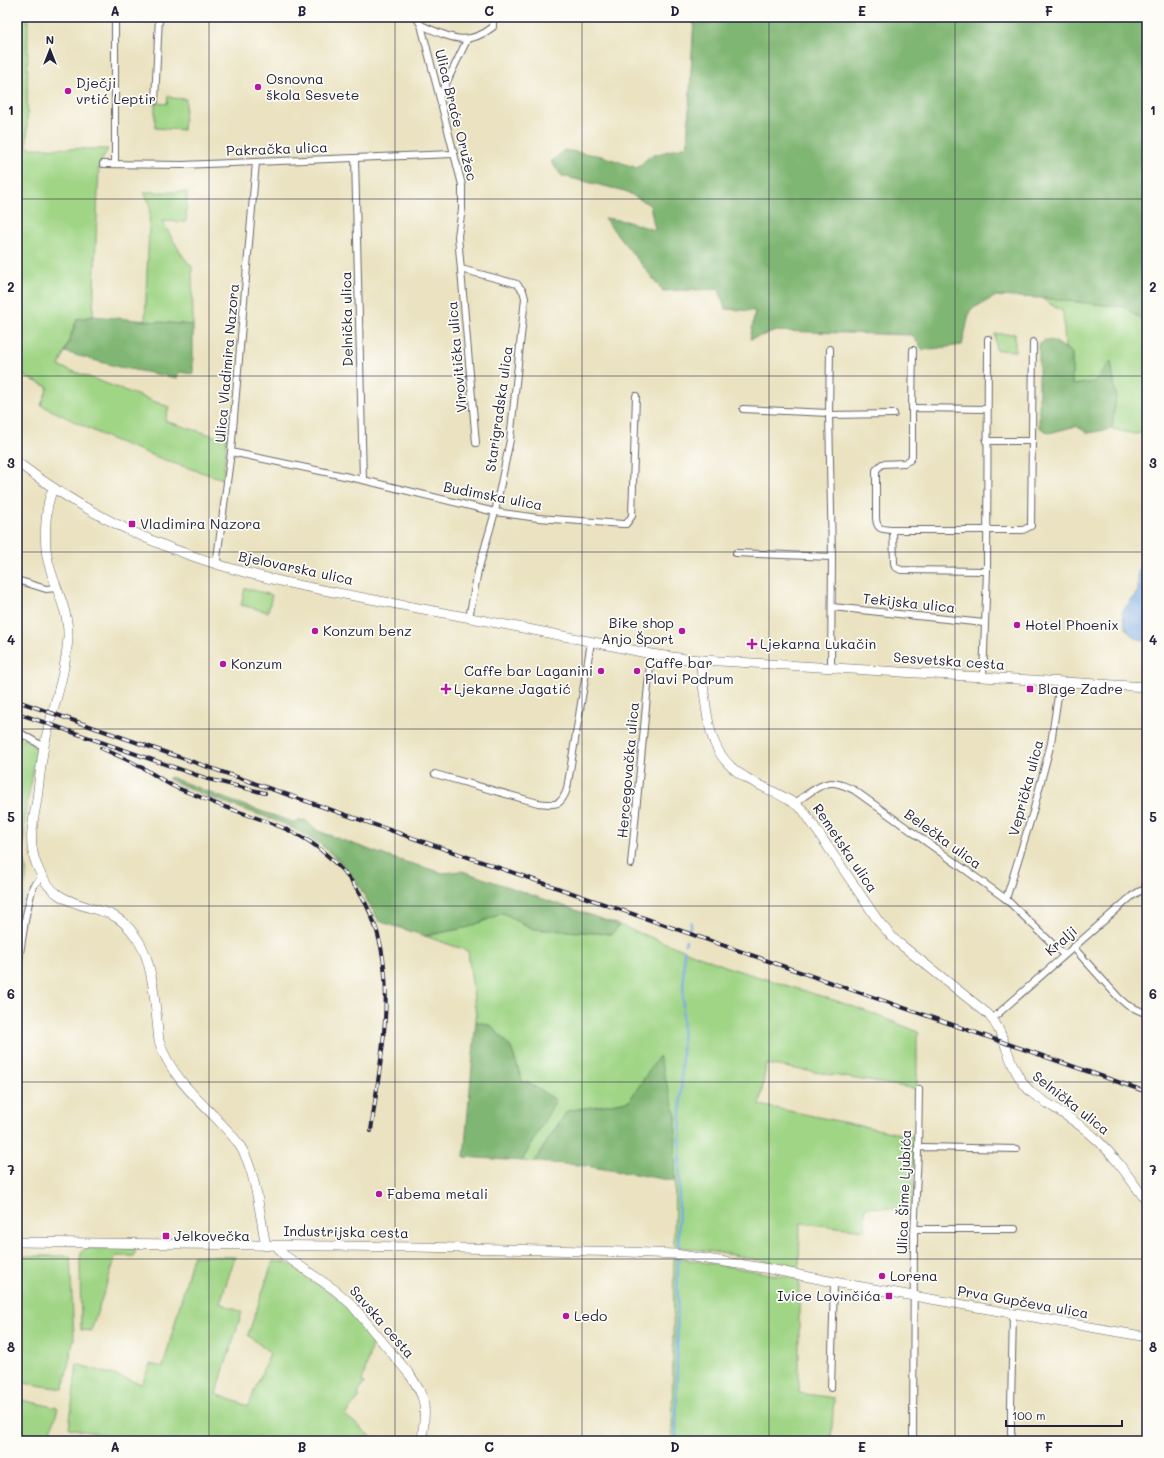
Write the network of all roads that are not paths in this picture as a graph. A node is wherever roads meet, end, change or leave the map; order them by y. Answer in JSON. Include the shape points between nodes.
{"nodes":[{"id":1,"x":115,"y":17,"type":"edge"},
{"id":2,"x":159,"y":17,"type":"edge"},
{"id":3,"x":416,"y":17,"type":"edge"},
{"id":4,"x":493,"y":17,"type":"edge"},
{"id":5,"x":421,"y":25,"type":"junction"},
{"id":6,"x":467,"y":40,"type":"junction"},
{"id":7,"x":440,"y":96,"type":"junction"},
{"id":8,"x":154,"y":101,"type":"dead end"},
{"id":9,"x":453,"y":154,"type":"junction"},
{"id":10,"x":355,"y":158,"type":"junction"},
{"id":11,"x":256,"y":162,"type":"junction"},
{"id":12,"x":103,"y":164,"type":"dead end"},
{"id":13,"x":116,"y":164,"type":"junction"},
{"id":14,"x":461,"y":269,"type":"junction"},
{"id":15,"x":988,"y":339,"type":"dead end"},
{"id":16,"x":1033,"y":342,"type":"dead end"},
{"id":17,"x":830,"y":349,"type":"dead end"},
{"id":18,"x":913,"y":350,"type":"dead end"},
{"id":19,"x":636,"y":396,"type":"dead end"},
{"id":20,"x":743,"y":408,"type":"dead end"},
{"id":21,"x":912,"y":408,"type":"junction"},
{"id":22,"x":987,"y":408,"type":"junction"},
{"id":23,"x":829,"y":414,"type":"junction"},
{"id":24,"x":894,"y":414,"type":"dead end"},
{"id":25,"x":986,"y":441,"type":"junction"},
{"id":26,"x":1031,"y":441,"type":"junction"},
{"id":27,"x":476,"y":443,"type":"dead end"},
{"id":28,"x":231,"y":452,"type":"junction"},
{"id":29,"x":17,"y":462,"type":"edge"},
{"id":30,"x":363,"y":480,"type":"junction"},
{"id":31,"x":54,"y":488,"type":"junction"},
{"id":32,"x":494,"y":512,"type":"junction"},
{"id":33,"x":893,"y":530,"type":"junction"},
{"id":34,"x":986,"y":530,"type":"junction"},
{"id":35,"x":736,"y":553,"type":"dead end"},
{"id":36,"x":832,"y":557,"type":"junction"},
{"id":37,"x":218,"y":565,"type":"junction"},
{"id":38,"x":987,"y":570,"type":"junction"},
{"id":39,"x":17,"y":580,"type":"edge"},
{"id":40,"x":57,"y":588,"type":"junction"},
{"id":41,"x":832,"y":607,"type":"junction"},
{"id":42,"x":469,"y":613,"type":"junction"},
{"id":43,"x":984,"y":623,"type":"junction"},
{"id":44,"x":592,"y":642,"type":"junction"},
{"id":45,"x":651,"y":654,"type":"junction"},
{"id":46,"x":701,"y":660,"type":"junction"},
{"id":47,"x":831,"y":668,"type":"junction"},
{"id":48,"x":983,"y":677,"type":"junction"},
{"id":49,"x":1060,"y":682,"type":"junction"},
{"id":50,"x":1147,"y":687,"type":"edge"},
{"id":51,"x":17,"y":731,"type":"edge"},
{"id":52,"x":44,"y":747,"type":"junction"},
{"id":53,"x":435,"y":774,"type":"dead end"},
{"id":54,"x":795,"y":803,"type":"junction"},
{"id":55,"x":631,"y":864,"type":"dead end"},
{"id":56,"x":42,"y":877,"type":"junction"},
{"id":57,"x":1147,"y":884,"type":"edge"},
{"id":58,"x":1145,"y":891,"type":"edge"},
{"id":59,"x":1006,"y":899,"type":"junction"},
{"id":60,"x":1073,"y":947,"type":"junction"},
{"id":61,"x":1064,"y":955,"type":"junction"},
{"id":62,"x":17,"y":972,"type":"edge"},
{"id":63,"x":1147,"y":1014,"type":"edge"},
{"id":64,"x":992,"y":1019,"type":"junction"},
{"id":65,"x":919,"y":1089,"type":"dead end"},
{"id":66,"x":918,"y":1148,"type":"junction"},
{"id":67,"x":1016,"y":1149,"type":"dead end"},
{"id":68,"x":1147,"y":1202,"type":"edge"},
{"id":69,"x":915,"y":1229,"type":"junction"},
{"id":70,"x":1015,"y":1229,"type":"dead end"},
{"id":71,"x":17,"y":1242,"type":"edge"},
{"id":72,"x":266,"y":1246,"type":"junction"},
{"id":73,"x":279,"y":1246,"type":"junction"},
{"id":74,"x":678,"y":1254,"type":"joint"},
{"id":75,"x":834,"y":1282,"type":"junction"},
{"id":76,"x":914,"y":1296,"type":"junction"},
{"id":77,"x":1013,"y":1314,"type":"junction"},
{"id":78,"x":1147,"y":1337,"type":"edge"},
{"id":79,"x":831,"y":1388,"type":"dead end"},
{"id":80,"x":422,"y":1441,"type":"edge"},
{"id":81,"x":914,"y":1441,"type":"edge"},
{"id":82,"x":1013,"y":1441,"type":"edge"}],
"edges":[{"from":1,"to":13,"type":"street"},
{"from":2,"to":8,"type":"street"},
{"from":3,"to":5,"type":"street","name":"Ulica Braće Oružec"},
{"from":4,"to":6,"type":"street","via":[[493,27],[484,34]]},
{"from":5,"to":6,"type":"street","via":[[444,36]]},
{"from":5,"to":7,"type":"street","name":"Ulica Braće Oružec"},
{"from":6,"to":7,"type":"street"},
{"from":7,"to":9,"type":"street","name":"Ulica Braće Oružec"},
{"from":9,"to":10,"type":"street","name":"Pakračka ulica"},
{"from":9,"to":14,"type":"street","name":"Ulica Braće Oružec","via":[[462,185],[458,236]]},
{"from":10,"to":11,"type":"street","name":"Pakračka ulica"},
{"from":10,"to":30,"type":"street","name":"Delnička ulica"},
{"from":11,"to":13,"type":"street","name":"Pakračka ulica"},
{"from":11,"to":28,"type":"street","name":"Ulica Vladimira Nazora"},
{"from":12,"to":13,"type":"street","name":"Pakračka ulica"},
{"from":14,"to":27,"type":"street","name":"Virovitička ulica"},
{"from":14,"to":32,"type":"street","name":"Starigradska ulica","via":[[517,284],[525,298],[510,440]]},
{"from":15,"to":22,"type":"street"},
{"from":16,"to":26,"type":"street"},
{"from":17,"to":23,"type":"street"},
{"from":18,"to":21,"type":"street"},
{"from":19,"to":32,"type":"street","name":"Budimska ulica","via":[[632,516],[626,524]]},
{"from":20,"to":23,"type":"street"},
{"from":21,"to":22,"type":"street"},
{"from":21,"to":33,"type":"street","via":[[910,460],[904,463],[882,464],[876,470],[876,524],[882,529]]},
{"from":22,"to":25,"type":"street"},
{"from":23,"to":24,"type":"street"},
{"from":23,"to":36,"type":"street"},
{"from":25,"to":26,"type":"street"},
{"from":25,"to":34,"type":"street"},
{"from":26,"to":34,"type":"street","via":[[1031,526],[1023,530]]},
{"from":28,"to":30,"type":"street","name":"Budimska ulica"},
{"from":28,"to":37,"type":"street","name":"Ulica Vladimira Nazora"},
{"from":29,"to":31,"type":"street","name":"Bjelovarska ulica"},
{"from":30,"to":32,"type":"street","name":"Budimska ulica"},
{"from":31,"to":37,"type":"street","name":"Bjelovarska ulica","via":[[138,535]]},
{"from":31,"to":40,"type":"street","via":[[47,507],[45,535],[48,562]]},
{"from":32,"to":42,"type":"street","name":"Starigradska ulica"},
{"from":33,"to":34,"type":"street"},
{"from":33,"to":38,"type":"street","via":[[894,563],[898,569]]},
{"from":34,"to":38,"type":"street"},
{"from":35,"to":36,"type":"street"},
{"from":36,"to":41,"type":"street"},
{"from":37,"to":42,"type":"street","name":"Bjelovarska ulica","via":[[300,584]]},
{"from":38,"to":43,"type":"street"},
{"from":39,"to":40,"type":"street","via":[[46,589]]},
{"from":40,"to":52,"type":"street","via":[[66,615],[68,634],[66,656]]},
{"from":41,"to":43,"type":"street","name":"Tekijska ulica"},
{"from":41,"to":47,"type":"street"},
{"from":42,"to":44,"type":"street","name":"Bjelovarska ulica"},
{"from":43,"to":48,"type":"street"},
{"from":44,"to":45,"type":"street","name":"Bjelovarska ulica"},
{"from":44,"to":53,"type":"street","via":[[567,789],[558,804],[538,803]]},
{"from":45,"to":46,"type":"street","name":"Bjelovarska ulica"},
{"from":45,"to":55,"type":"street","name":"Hercegovačka ulica"},
{"from":46,"to":47,"type":"street","name":"Sesvetska cesta"},
{"from":46,"to":54,"type":"street","name":"Remetska ulica","via":[[708,723],[718,751],[731,767],[744,777]]},
{"from":47,"to":48,"type":"street","name":"Sesvetska cesta"},
{"from":48,"to":49,"type":"street","name":"Sesvetska cesta"},
{"from":49,"to":50,"type":"street","name":"Sesvetska cesta"},
{"from":49,"to":59,"type":"street","name":"Veprička ulica","via":[[1049,751]]},
{"from":51,"to":52,"type":"street"},
{"from":52,"to":56,"type":"street","via":[[31,830],[34,858]]},
{"from":54,"to":59,"type":"street","name":"Belečka ulica","via":[[824,784],[842,785],[854,790]]},
{"from":54,"to":64,"type":"street","name":"Remetska ulica","via":[[803,810],[878,922],[895,940]]},
{"from":56,"to":62,"type":"street","via":[[33,886]]},
{"from":56,"to":72,"type":"street","via":[[65,900],[112,915],[121,921],[130,928],[143,949],[149,969],[159,1041],[163,1052],[172,1070],[230,1132],[243,1150],[252,1176]]},
{"from":57,"to":58,"type":"street","name":"Kralji"},
{"from":58,"to":60,"type":"street","name":"Kralji","via":[[1132,896]]},
{"from":59,"to":61,"type":"street","name":"Belečka ulica"},
{"from":60,"to":61,"type":"street","name":"Kralji"},
{"from":60,"to":63,"type":"street","via":[[1119,998],[1127,1005]]},
{"from":61,"to":64,"type":"street","name":"Kralji"},
{"from":64,"to":68,"type":"street","name":"Selnička ulica","via":[[1013,1068],[1025,1087],[1096,1138]]},
{"from":65,"to":66,"type":"street","name":"Ulica Šime Ljubića"},
{"from":66,"to":67,"type":"street"},
{"from":66,"to":69,"type":"street","name":"Ulica Šime Ljubića"},
{"from":69,"to":70,"type":"street"},
{"from":69,"to":76,"type":"street","name":"Ulica Šime Ljubića"},
{"from":71,"to":72,"type":"street","name":"Industrijska cesta"},
{"from":72,"to":73,"type":"street","name":"Industrijska cesta"},
{"from":73,"to":74,"type":"street","name":"Industrijska cesta"},
{"from":73,"to":80,"type":"street","name":"Savska cesta","via":[[284,1255],[351,1304],[419,1387],[425,1402]]},
{"from":74,"to":75,"type":"street","name":"Prva Gupčeva ulica"},
{"from":75,"to":76,"type":"street","name":"Prva Gupčeva ulica"},
{"from":75,"to":79,"type":"street"},
{"from":76,"to":77,"type":"street","name":"Prva Gupčeva ulica"},
{"from":76,"to":81,"type":"street","name":"Ulica Šime Ljubića"},
{"from":77,"to":78,"type":"street","name":"Prva Gupčeva ulica"},
{"from":77,"to":82,"type":"street"}]}
